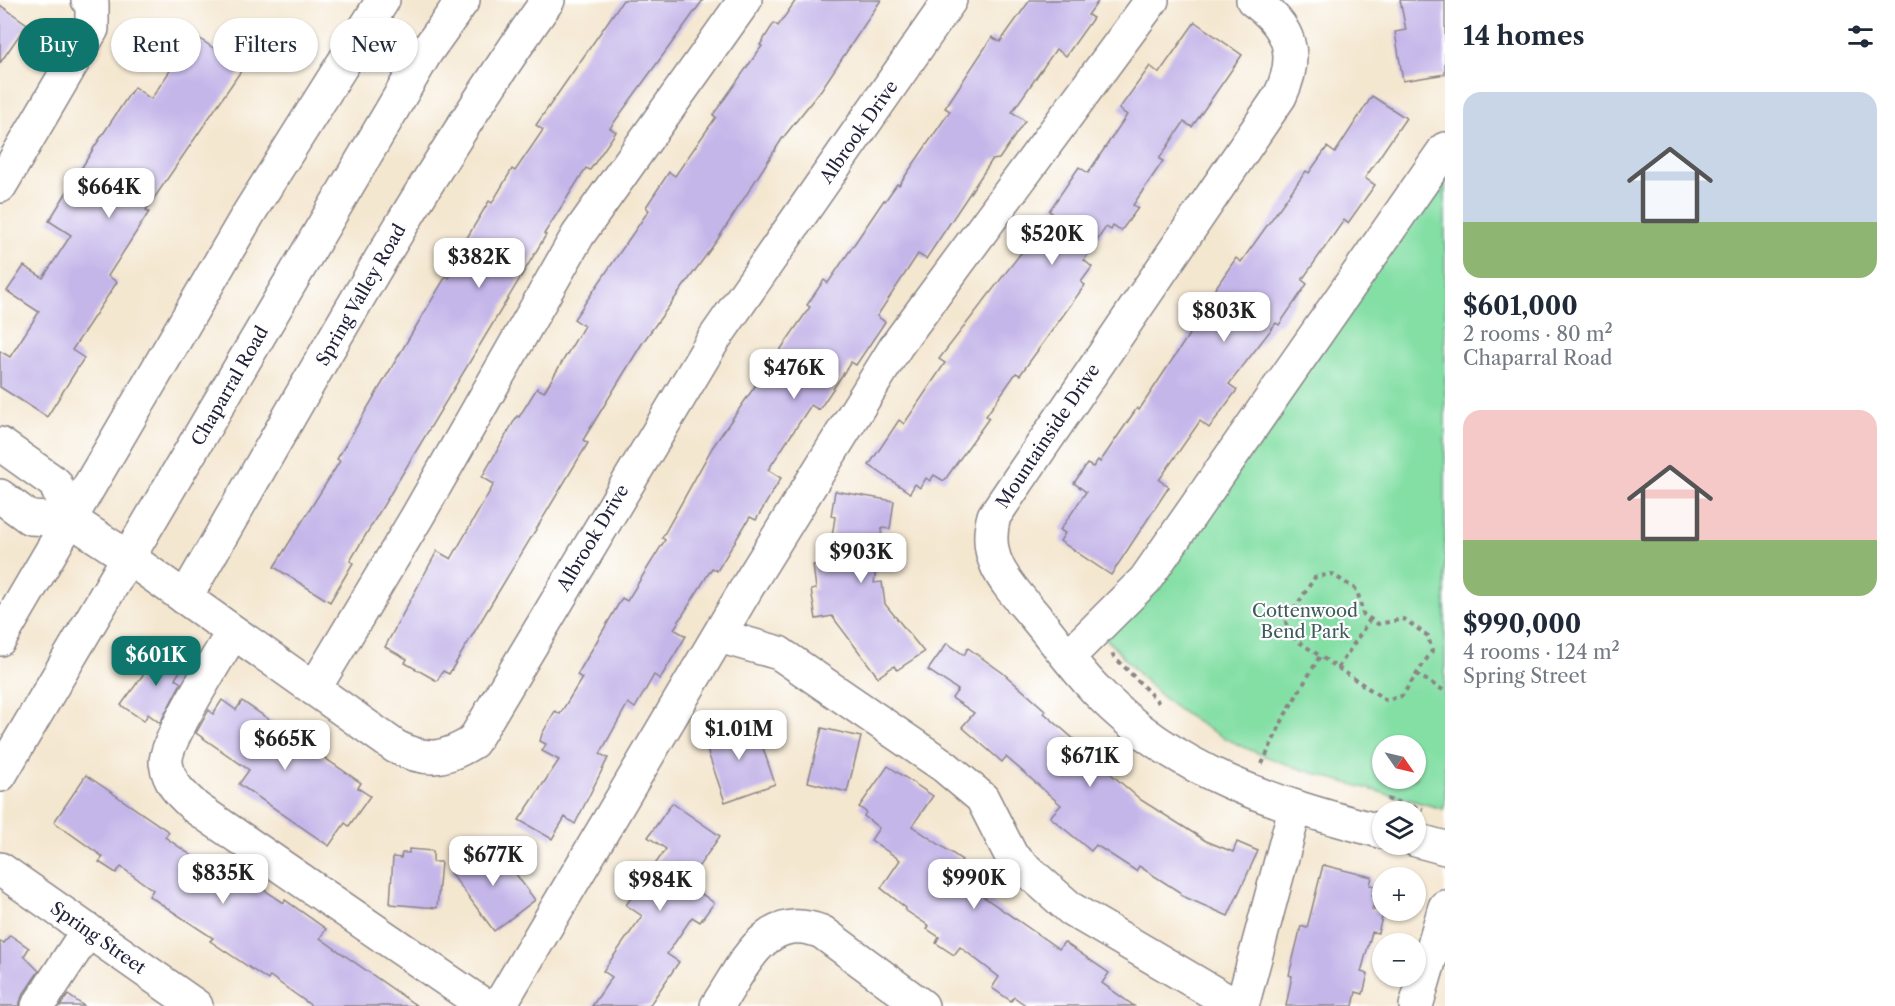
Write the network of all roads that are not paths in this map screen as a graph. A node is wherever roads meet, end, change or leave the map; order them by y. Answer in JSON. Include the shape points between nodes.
{"nodes":[{"id":1,"x":383,"y":0,"type":"edge"},
{"id":2,"x":463,"y":0,"type":"edge"},
{"id":3,"x":548,"y":0,"type":"edge"},
{"id":4,"x":745,"y":0,"type":"edge"},
{"id":5,"x":950,"y":0,"type":"edge"},
{"id":6,"x":1152,"y":0,"type":"edge"},
{"id":7,"x":1253,"y":0,"type":"edge"},
{"id":8,"x":90,"y":15,"type":"edge"},
{"id":9,"x":1445,"y":149,"type":"edge"},
{"id":10,"x":0,"y":186,"type":"edge"},
{"id":11,"x":0,"y":444,"type":"edge"},
{"id":12,"x":0,"y":496,"type":"edge"},
{"id":13,"x":71,"y":519,"type":"junction"},
{"id":14,"x":129,"y":558,"type":"junction"},
{"id":15,"x":185,"y":598,"type":"junction"},
{"id":16,"x":233,"y":632,"type":"junction"},
{"id":17,"x":719,"y":636,"type":"junction"},
{"id":18,"x":0,"y":639,"type":"edge"},
{"id":19,"x":1068,"y":657,"type":"junction"},
{"id":20,"x":314,"y":689,"type":"junction"},
{"id":21,"x":0,"y":775,"type":"edge"},
{"id":22,"x":1295,"y":809,"type":"junction"},
{"id":23,"x":1372,"y":829,"type":"edge"},
{"id":24,"x":1426,"y":843,"type":"edge"},
{"id":25,"x":1445,"y":848,"type":"edge"},
{"id":26,"x":0,"y":869,"type":"edge"},
{"id":27,"x":1445,"y":907,"type":"edge"},
{"id":28,"x":88,"y":930,"type":"junction"},
{"id":29,"x":38,"y":1006,"type":"edge"},
{"id":30,"x":196,"y":1006,"type":"edge"},
{"id":31,"x":485,"y":1006,"type":"edge"},
{"id":32,"x":499,"y":1006,"type":"edge"},
{"id":33,"x":717,"y":1006,"type":"edge"},
{"id":34,"x":922,"y":1006,"type":"edge"},
{"id":35,"x":1236,"y":1006,"type":"edge"},
{"id":36,"x":1242,"y":1006,"type":"edge"},
{"id":37,"x":1416,"y":1006,"type":"edge"}],
"edges":[{"from":1,"to":13,"type":"street","via":[[249,213]]},
{"from":2,"to":14,"type":"street","name":"Chaparral Road","via":[[426,52]]},
{"from":3,"to":15,"type":"street","name":"Spring Valley Road","via":[[432,174]]},
{"from":4,"to":20,"type":"street","via":[[578,236]]},
{"from":5,"to":20,"type":"street","name":"Albrook Drive","via":[[714,339],[473,742],[455,753],[435,758],[415,756],[396,747]]},
{"from":6,"to":17,"type":"street","via":[[897,345]]},
{"from":7,"to":19,"type":"street","name":"Mountainside Drive","via":[[1270,12],[1289,43],[1288,80],[992,523],[993,560]]},
{"from":8,"to":10,"type":"street"},
{"from":9,"to":19,"type":"street","via":[[1145,580]]},
{"from":11,"to":13,"type":"street","via":[[55,483]]},
{"from":12,"to":13,"type":"street","via":[[30,518]]},
{"from":13,"to":14,"type":"street","name":"Albrook Drive"},
{"from":13,"to":18,"type":"street"},
{"from":14,"to":15,"type":"street","name":"Albrook Drive"},
{"from":14,"to":21,"type":"street","name":"Chaparral Road"},
{"from":15,"to":16,"type":"street","name":"Albrook Drive"},
{"from":16,"to":20,"type":"street","name":"Albrook Drive"},
{"from":16,"to":31,"type":"street","via":[[181,720],[166,761],[174,788],[195,808]]},
{"from":17,"to":32,"type":"street"},
{"from":17,"to":35,"type":"street","via":[[779,653],[944,766],[982,798],[1012,857],[1071,909]]},
{"from":19,"to":22,"type":"street","name":"Mountainside Drive","via":[[1096,690],[1156,742],[1257,796]]},
{"from":22,"to":23,"type":"street","name":"Mountainside Drive"},
{"from":22,"to":36,"type":"street"},
{"from":24,"to":25,"type":"street"},
{"from":26,"to":28,"type":"street","name":"Spring Street"},
{"from":27,"to":37,"type":"street"},
{"from":28,"to":29,"type":"street"},
{"from":28,"to":30,"type":"street","name":"Spring Street"},
{"from":33,"to":34,"type":"street","via":[[762,940],[775,930],[790,926],[807,926],[822,932]]}]}
